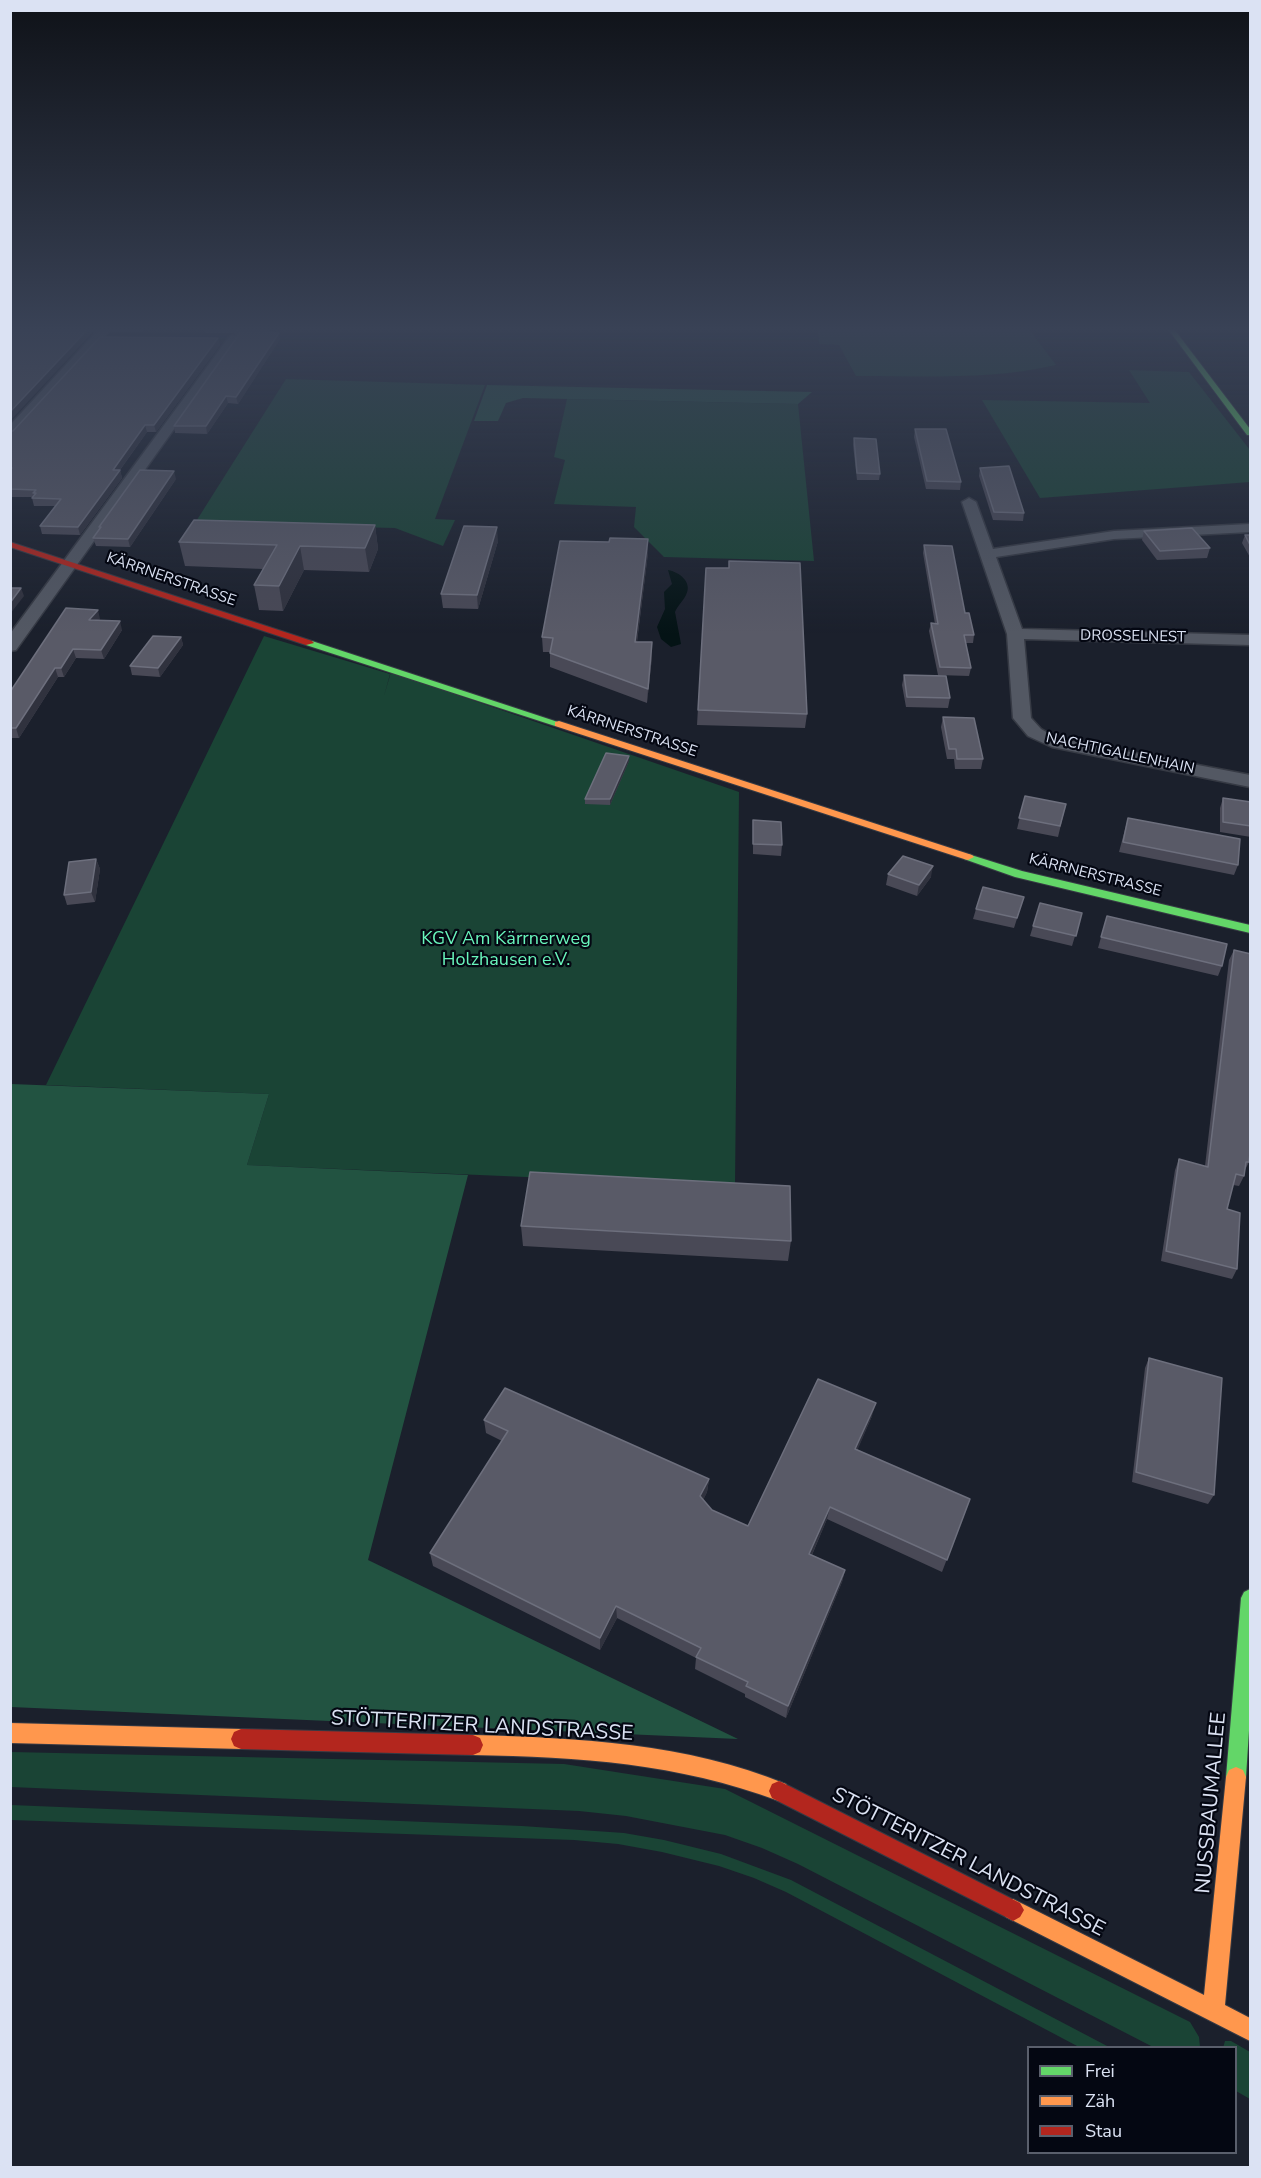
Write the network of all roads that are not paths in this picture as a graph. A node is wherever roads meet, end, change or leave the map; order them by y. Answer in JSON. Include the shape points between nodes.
{"nodes":[{"id":1,"x":164,"y":431,"type":"edge"},
{"id":2,"x":969,"y":502,"type":"dead end"},
{"id":3,"x":1251,"y":528,"type":"edge"},
{"id":4,"x":10,"y":544,"type":"edge"},
{"id":5,"x":988,"y":554,"type":"junction"},
{"id":6,"x":70,"y":563,"type":"junction"},
{"id":7,"x":1015,"y":634,"type":"junction"},
{"id":8,"x":1251,"y":640,"type":"edge"},
{"id":9,"x":10,"y":646,"type":"edge"},
{"id":10,"x":1251,"y":781,"type":"edge"},
{"id":11,"x":1251,"y":929,"type":"edge"},
{"id":12,"x":1251,"y":1598,"type":"edge"},
{"id":13,"x":10,"y":1733,"type":"edge"},
{"id":14,"x":1244,"y":1751,"type":"edge"},
{"id":15,"x":1213,"y":2011,"type":"junction"},
{"id":16,"x":1251,"y":2030,"type":"edge"}],
"edges":[{"from":1,"to":6,"type":"street"},
{"from":2,"to":5,"type":"street","name":"NACHTIGALLENHAIN"},
{"from":3,"to":5,"type":"street","via":[[1114,535]]},
{"from":4,"to":6,"type":"street","name":"KÄRRNERSTRASSE"},
{"from":5,"to":7,"type":"street","name":"NACHTIGALLENHAIN"},
{"from":6,"to":9,"type":"street"},
{"from":6,"to":11,"type":"street","name":"KÄRRNERSTRASSE","via":[[1019,874]]},
{"from":7,"to":8,"type":"street","name":"DROSSELNEST"},
{"from":7,"to":10,"type":"street","name":"NACHTIGALLENHAIN","via":[[1022,718],[1038,736]]},
{"from":12,"to":14,"type":"street","name":"NUSSBAUMALLEE"},
{"from":13,"to":15,"type":"street","name":"STÖTTERITZER LANDSTRASSE","via":[[561,1747],[645,1755],[720,1770],[777,1790]]},
{"from":14,"to":15,"type":"street","name":"NUSSBAUMALLEE"},
{"from":15,"to":16,"type":"street","name":"STÖTTERITZER LANDSTRASSE"}]}
